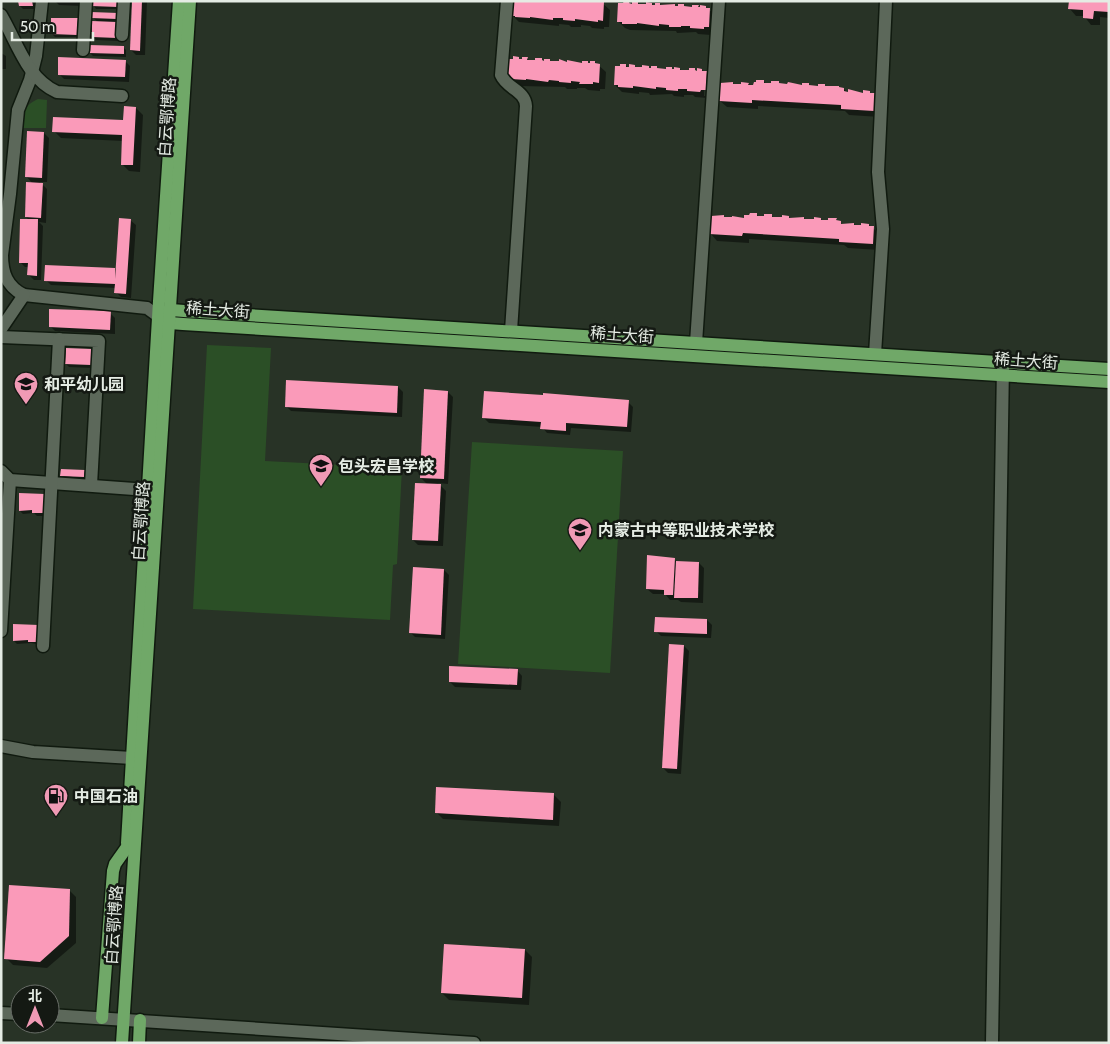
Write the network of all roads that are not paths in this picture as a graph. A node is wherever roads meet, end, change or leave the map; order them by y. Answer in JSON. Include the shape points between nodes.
{"nodes":[{"id":1,"x":42,"y":1,"type":"edge"},
{"id":2,"x":86,"y":1,"type":"edge"},
{"id":3,"x":124,"y":1,"type":"edge"},
{"id":4,"x":179,"y":1,"type":"edge"},
{"id":5,"x":190,"y":1,"type":"edge"},
{"id":6,"x":507,"y":1,"type":"edge"},
{"id":7,"x":718,"y":1,"type":"edge"},
{"id":8,"x":886,"y":1,"type":"edge"},
{"id":9,"x":1,"y":15,"type":"edge"},
{"id":10,"x":122,"y":35,"type":"dead end"},
{"id":11,"x":83,"y":50,"type":"dead end"},
{"id":12,"x":32,"y":72,"type":"junction"},
{"id":13,"x":122,"y":96,"type":"dead end"},
{"id":14,"x":6,"y":194,"type":"edge"},
{"id":15,"x":24,"y":295,"type":"junction"},
{"id":16,"x":158,"y":316,"type":"junction"},
{"id":17,"x":171,"y":316,"type":"junction"},
{"id":18,"x":1,"y":329,"type":"edge"},
{"id":19,"x":511,"y":331,"type":"junction"},
{"id":20,"x":1,"y":337,"type":"edge"},
{"id":21,"x":59,"y":339,"type":"junction"},
{"id":22,"x":696,"y":343,"type":"junction"},
{"id":23,"x":875,"y":354,"type":"junction"},
{"id":24,"x":1003,"y":362,"type":"junction"},
{"id":25,"x":1109,"y":369,"type":"edge"},
{"id":26,"x":1003,"y":376,"type":"junction"},
{"id":27,"x":1109,"y":382,"type":"edge"},
{"id":28,"x":1,"y":471,"type":"edge"},
{"id":29,"x":10,"y":480,"type":"junction"},
{"id":30,"x":52,"y":482,"type":"junction"},
{"id":31,"x":91,"y":485,"type":"junction"},
{"id":32,"x":148,"y":490,"type":"junction"},
{"id":33,"x":1,"y":631,"type":"edge"},
{"id":34,"x":44,"y":646,"type":"dead end"},
{"id":35,"x":1,"y":746,"type":"edge"},
{"id":36,"x":132,"y":758,"type":"junction"},
{"id":37,"x":127,"y":847,"type":"junction"},
{"id":38,"x":60,"y":1016,"type":"edge"},
{"id":39,"x":102,"y":1018,"type":"junction"},
{"id":40,"x":120,"y":1019,"type":"junction"},
{"id":41,"x":140,"y":1020,"type":"junction"},
{"id":42,"x":363,"y":1039,"type":"edge"},
{"id":43,"x":448,"y":1042,"type":"edge"},
{"id":44,"x":115,"y":1043,"type":"edge"},
{"id":45,"x":122,"y":1043,"type":"edge"},
{"id":46,"x":139,"y":1043,"type":"edge"},
{"id":47,"x":474,"y":1043,"type":"edge"},
{"id":48,"x":992,"y":1043,"type":"edge"}],
"edges":[{"from":1,"to":12,"type":"street"},
{"from":2,"to":11,"type":"street"},
{"from":3,"to":10,"type":"street"},
{"from":4,"to":16,"type":"main road","name":"白云鄂博路"},
{"from":5,"to":17,"type":"main road","name":"白云鄂博路"},
{"from":6,"to":19,"type":"street","via":[[501,75],[524,97],[526,106]]},
{"from":7,"to":22,"type":"street"},
{"from":8,"to":23,"type":"street","via":[[878,172],[884,229]]},
{"from":9,"to":12,"type":"street"},
{"from":12,"to":13,"type":"street","via":[[48,88],[58,92]]},
{"from":12,"to":14,"type":"street","via":[[18,110]]},
{"from":14,"to":15,"type":"street","via":[[2,265],[6,280]]},
{"from":15,"to":16,"type":"street","via":[[147,308]]},
{"from":15,"to":18,"type":"street"},
{"from":16,"to":17,"type":"main road","name":"稀土大街"},
{"from":16,"to":32,"type":"main road","name":"白云鄂博路"},
{"from":17,"to":19,"type":"main road","name":"稀土大街"},
{"from":17,"to":26,"type":"main road","name":"稀土大街"},
{"from":17,"to":40,"type":"main road","name":"白云鄂博路"},
{"from":19,"to":22,"type":"main road","name":"稀土大街"},
{"from":20,"to":21,"type":"street"},
{"from":21,"to":30,"type":"street"},
{"from":21,"to":31,"type":"street","via":[[99,341]]},
{"from":22,"to":23,"type":"main road","name":"稀土大街"},
{"from":23,"to":24,"type":"main road","name":"稀土大街"},
{"from":24,"to":25,"type":"main road","name":"稀土大街"},
{"from":24,"to":26,"type":"street"},
{"from":26,"to":27,"type":"main road","name":"稀土大街"},
{"from":26,"to":48,"type":"street"},
{"from":28,"to":29,"type":"street"},
{"from":29,"to":30,"type":"street"},
{"from":29,"to":33,"type":"street"},
{"from":30,"to":31,"type":"street"},
{"from":30,"to":34,"type":"street"},
{"from":31,"to":32,"type":"street"},
{"from":32,"to":36,"type":"main road","name":"白云鄂博路"},
{"from":35,"to":36,"type":"street","via":[[33,752]]},
{"from":36,"to":37,"type":"main road","name":"白云鄂博路"},
{"from":37,"to":39,"type":"main road","via":[[113,871]]},
{"from":37,"to":40,"type":"main road","name":"白云鄂博路"},
{"from":38,"to":39,"type":"street"},
{"from":39,"to":40,"type":"street"},
{"from":40,"to":41,"type":"street"},
{"from":40,"to":44,"type":"main road","name":"白云鄂博路"},
{"from":40,"to":45,"type":"main road","name":"白云鄂博路"},
{"from":41,"to":42,"type":"street"},
{"from":41,"to":46,"type":"main road"},
{"from":42,"to":43,"type":"street"},
{"from":43,"to":47,"type":"street"}]}
